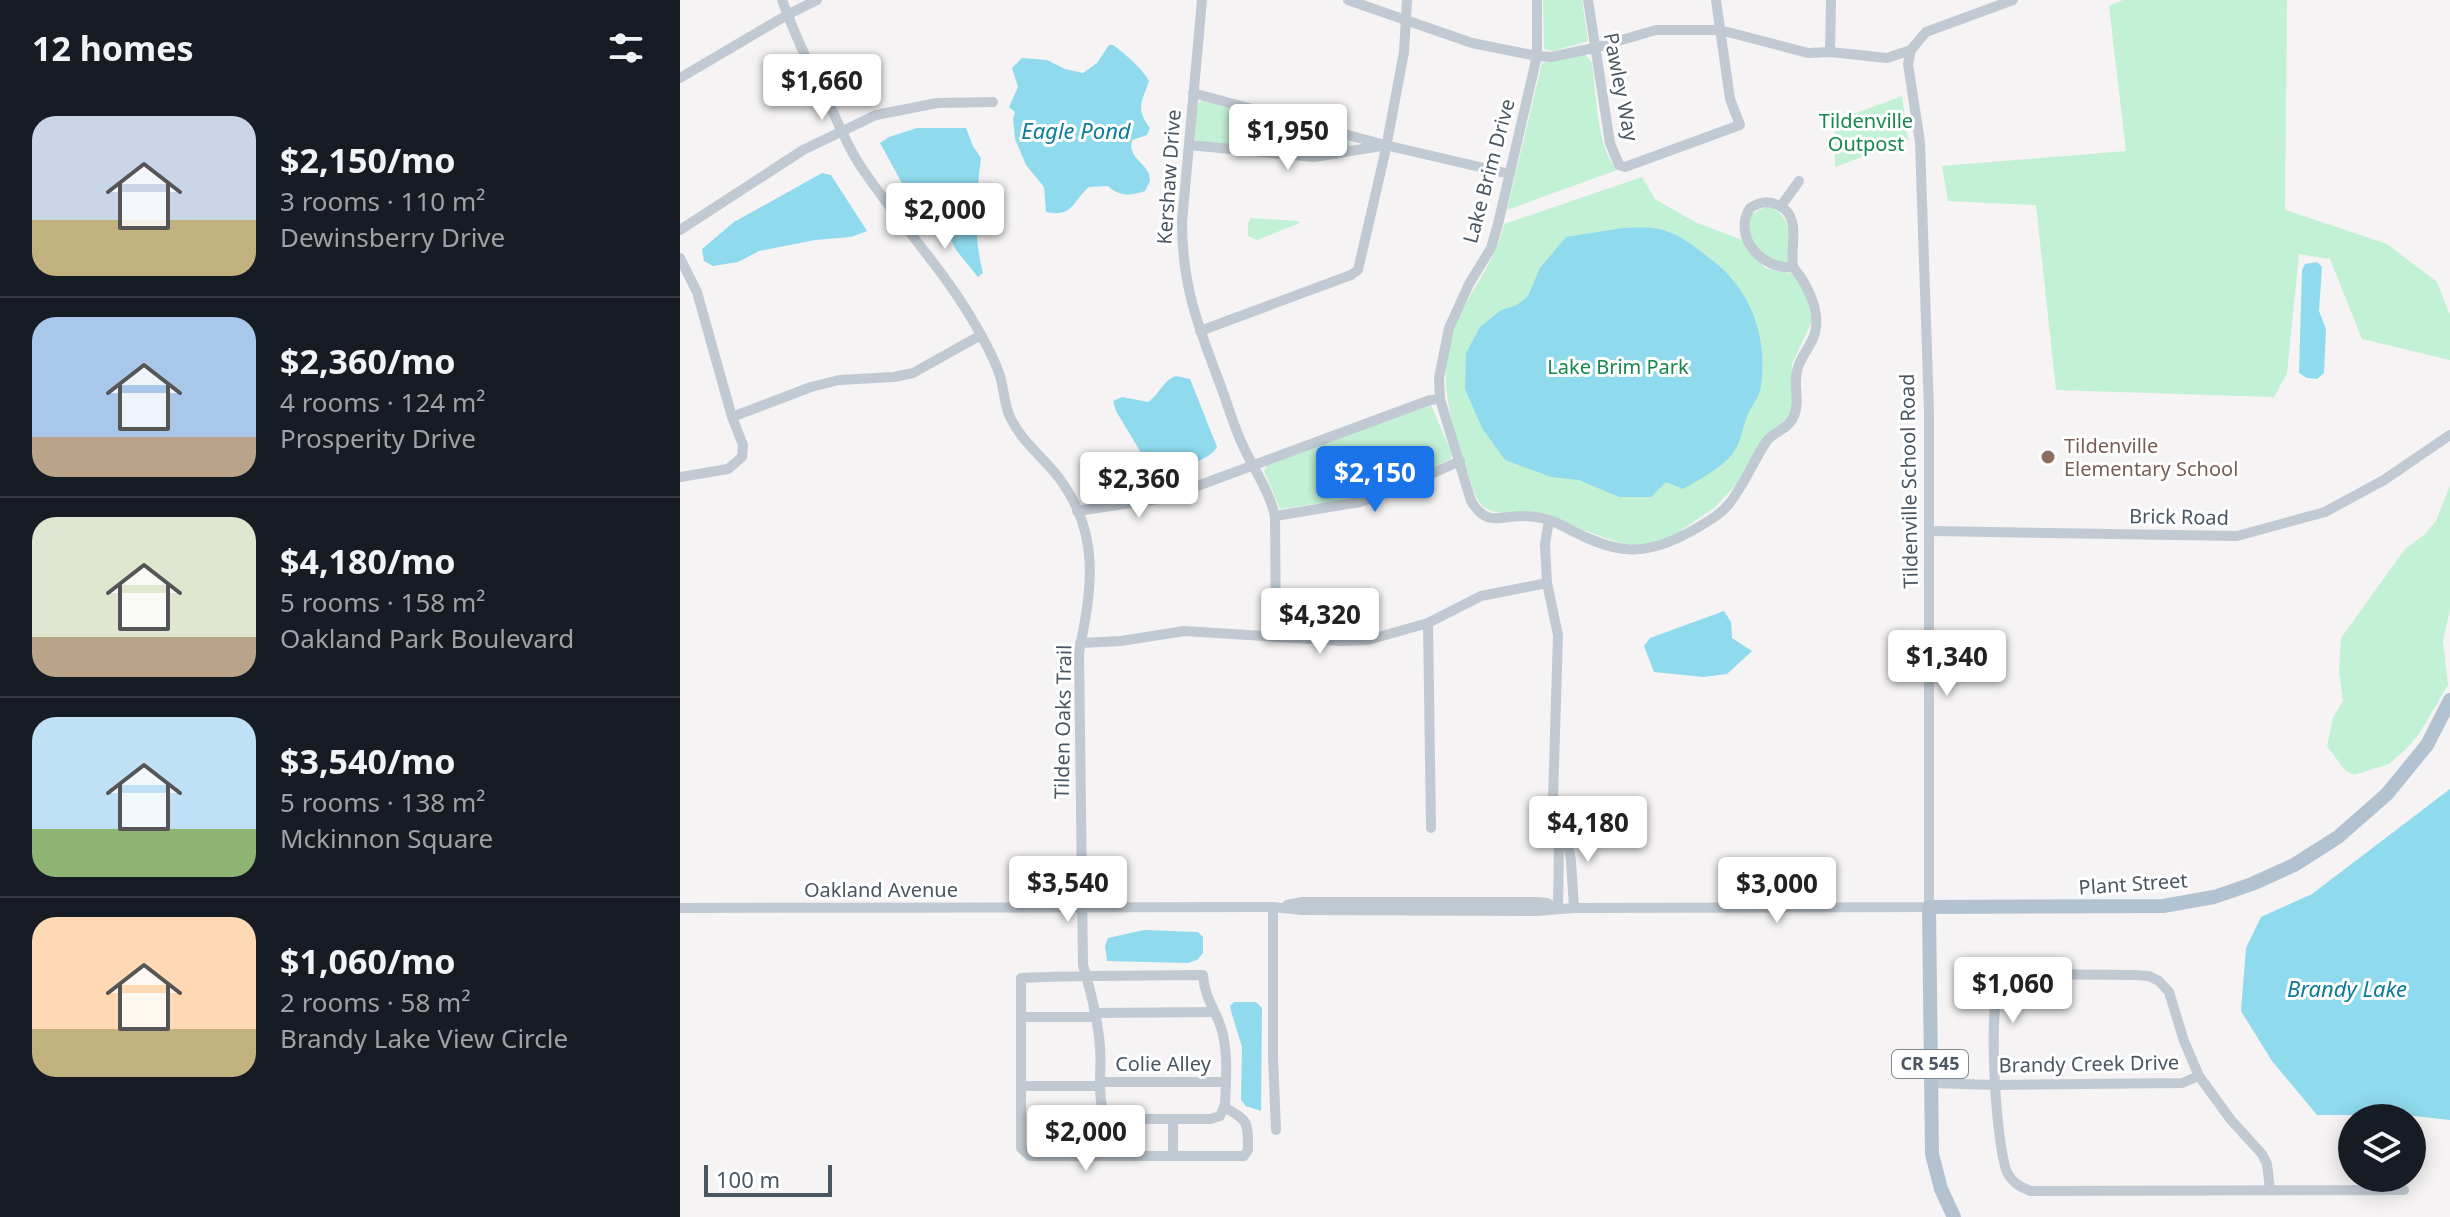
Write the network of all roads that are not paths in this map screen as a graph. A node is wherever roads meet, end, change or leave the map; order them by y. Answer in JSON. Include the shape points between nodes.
{"nodes":[{"id":1,"x":782,"y":0,"type":"edge"},
{"id":2,"x":817,"y":0,"type":"edge"},
{"id":3,"x":1202,"y":0,"type":"edge"},
{"id":4,"x":1348,"y":0,"type":"edge"},
{"id":5,"x":1407,"y":0,"type":"edge"},
{"id":6,"x":1537,"y":0,"type":"edge"},
{"id":7,"x":1588,"y":0,"type":"edge"},
{"id":8,"x":1716,"y":0,"type":"edge"},
{"id":9,"x":1831,"y":0,"type":"edge"},
{"id":10,"x":2013,"y":0,"type":"edge"},
{"id":11,"x":787,"y":15,"type":"junction"},
{"id":12,"x":1406,"y":20,"type":"junction"},
{"id":13,"x":1720,"y":30,"type":"junction"},
{"id":14,"x":1594,"y":48,"type":"junction"},
{"id":15,"x":1911,"y":50,"type":"junction"},
{"id":16,"x":1830,"y":52,"type":"junction"},
{"id":17,"x":1537,"y":56,"type":"junction"},
{"id":18,"x":680,"y":78,"type":"edge"},
{"id":19,"x":1193,"y":93,"type":"junction"},
{"id":20,"x":993,"y":102,"type":"dead end"},
{"id":21,"x":842,"y":132,"type":"junction"},
{"id":22,"x":1189,"y":145,"type":"junction"},
{"id":23,"x":1385,"y":145,"type":"junction"},
{"id":24,"x":1510,"y":174,"type":"junction"},
{"id":25,"x":1799,"y":181,"type":"dead end"},
{"id":26,"x":1781,"y":206,"type":"junction"},
{"id":27,"x":680,"y":230,"type":"edge"},
{"id":28,"x":680,"y":258,"type":"edge"},
{"id":29,"x":1793,"y":267,"type":"junction"},
{"id":30,"x":1200,"y":331,"type":"junction"},
{"id":31,"x":981,"y":335,"type":"junction"},
{"id":32,"x":1440,"y":399,"type":"junction"},
{"id":33,"x":732,"y":417,"type":"junction"},
{"id":34,"x":2450,"y":435,"type":"edge"},
{"id":35,"x":1460,"y":461,"type":"junction"},
{"id":36,"x":1253,"y":465,"type":"junction"},
{"id":37,"x":680,"y":477,"type":"edge"},
{"id":38,"x":1077,"y":511,"type":"junction"},
{"id":39,"x":1275,"y":516,"type":"junction"},
{"id":40,"x":1549,"y":520,"type":"junction"},
{"id":41,"x":1931,"y":531,"type":"junction"},
{"id":42,"x":1547,"y":583,"type":"junction"},
{"id":43,"x":1428,"y":623,"type":"junction"},
{"id":44,"x":1276,"y":636,"type":"junction"},
{"id":45,"x":1080,"y":643,"type":"junction"},
{"id":46,"x":2450,"y":700,"type":"edge"},
{"id":47,"x":1431,"y":828,"type":"dead end"},
{"id":48,"x":1561,"y":838,"type":"junction"},
{"id":49,"x":1083,"y":907,"type":"junction"},
{"id":50,"x":1273,"y":907,"type":"junction"},
{"id":51,"x":1929,"y":907,"type":"junction"},
{"id":52,"x":680,"y":908,"type":"edge"},
{"id":53,"x":1574,"y":908,"type":"junction"},
{"id":54,"x":1558,"y":909,"type":"junction"},
{"id":55,"x":1086,"y":976,"type":"junction"},
{"id":56,"x":1214,"y":1012,"type":"junction"},
{"id":57,"x":1096,"y":1015,"type":"junction"},
{"id":58,"x":1021,"y":1017,"type":"junction"},
{"id":59,"x":2199,"y":1076,"type":"junction"},
{"id":60,"x":1226,"y":1082,"type":"junction"},
{"id":61,"x":1931,"y":1083,"type":"junction"},
{"id":62,"x":1100,"y":1084,"type":"junction"},
{"id":63,"x":1995,"y":1085,"type":"junction"},
{"id":64,"x":1021,"y":1086,"type":"junction"},
{"id":65,"x":1224,"y":1107,"type":"junction"},
{"id":66,"x":1173,"y":1119,"type":"junction"},
{"id":67,"x":1276,"y":1130,"type":"dead end"},
{"id":68,"x":1173,"y":1156,"type":"junction"},
{"id":69,"x":2270,"y":1189,"type":"junction"},
{"id":70,"x":2338,"y":1190,"type":"edge"},
{"id":71,"x":1954,"y":1217,"type":"edge"}],
"edges":[{"from":1,"to":11,"type":"street","name":"Tilden Oaks Trail"},
{"from":2,"to":11,"type":"street"},
{"from":3,"to":19,"type":"street","name":"Kershaw Drive"},
{"from":4,"to":12,"type":"street"},
{"from":5,"to":12,"type":"street"},
{"from":6,"to":17,"type":"street","name":"Lake Brim Drive"},
{"from":7,"to":14,"type":"street","name":"Pawley Way"},
{"from":8,"to":13,"type":"street","name":"Pawley Way"},
{"from":9,"to":16,"type":"street"},
{"from":10,"to":15,"type":"street","via":[[1926,32]]},
{"from":11,"to":18,"type":"street"},
{"from":11,"to":21,"type":"street","name":"Tilden Oaks Trail"},
{"from":12,"to":17,"type":"street","via":[[1472,43]]},
{"from":12,"to":23,"type":"street"},
{"from":13,"to":14,"type":"street","via":[[1656,30]]},
{"from":13,"to":14,"type":"street","name":"Pawley Way","via":[[1730,99],[1740,125],[1625,167],[1619,165],[1610,143]]},
{"from":13,"to":16,"type":"street","via":[[1808,53]]},
{"from":14,"to":17,"type":"street"},
{"from":15,"to":16,"type":"street","via":[[1887,58]]},
{"from":15,"to":41,"type":"street","name":"Tildenville School Road","via":[[1908,64],[1920,142]]},
{"from":17,"to":24,"type":"street","name":"Lake Brim Drive"},
{"from":19,"to":22,"type":"street","name":"Kershaw Drive"},
{"from":19,"to":23,"type":"street"},
{"from":20,"to":21,"type":"street","via":[[901,108]]},
{"from":21,"to":27,"type":"street","via":[[803,150]]},
{"from":21,"to":31,"type":"street","name":"Tilden Oaks Trail","via":[[863,171]]},
{"from":22,"to":23,"type":"street","via":[[1314,157]]},
{"from":22,"to":30,"type":"street","name":"Kershaw Drive","via":[[1182,259]]},
{"from":23,"to":24,"type":"street"},
{"from":23,"to":30,"type":"street","via":[[1358,270]]},
{"from":24,"to":32,"type":"street","name":"Lake Brim Drive","via":[[1491,248],[1449,328]]},
{"from":25,"to":26,"type":"street"},
{"from":26,"to":29,"type":"street","via":[[1793,227]]},
{"from":26,"to":29,"type":"street","via":[[1758,203],[1747,212],[1744,229],[1758,256]]},
{"from":28,"to":33,"type":"street","via":[[697,292]]},
{"from":29,"to":40,"type":"street","name":"Lake Brim Drive","via":[[1811,296],[1816,328],[1797,367],[1793,418],[1769,438],[1728,506],[1679,539],[1630,550],[1591,542]]},
{"from":30,"to":36,"type":"street","name":"Kershaw Drive"},
{"from":31,"to":33,"type":"street","via":[[913,373],[839,380]]},
{"from":31,"to":38,"type":"street","name":"Tilden Oaks Trail","via":[[999,372],[1010,417],[1060,480]]},
{"from":32,"to":35,"type":"street","name":"Lake Brim Drive"},
{"from":32,"to":36,"type":"street"},
{"from":33,"to":37,"type":"street","via":[[743,445],[736,465]]},
{"from":34,"to":41,"type":"street","name":"Brick Road","via":[[2325,512],[2237,536]]},
{"from":35,"to":39,"type":"street","via":[[1360,502]]},
{"from":35,"to":40,"type":"street","name":"Lake Brim Drive","via":[[1478,512],[1490,519]]},
{"from":36,"to":38,"type":"street","via":[[1165,498]]},
{"from":36,"to":39,"type":"street"},
{"from":38,"to":45,"type":"street","name":"Tilden Oaks Trail","via":[[1090,551],[1091,579]]},
{"from":39,"to":44,"type":"street"},
{"from":40,"to":42,"type":"street"},
{"from":41,"to":51,"type":"street","name":"Tildenville School Road"},
{"from":42,"to":43,"type":"street","via":[[1481,596]]},
{"from":42,"to":48,"type":"street","via":[[1558,635],[1553,799]]},
{"from":43,"to":44,"type":"street","via":[[1368,640]]},
{"from":43,"to":47,"type":"street"},
{"from":44,"to":45,"type":"street","via":[[1184,631]]},
{"from":45,"to":49,"type":"street","name":"Tilden Oaks Trail"},
{"from":46,"to":51,"type":"main road","name":"Plant Street","via":[[2427,745],[2387,794],[2338,837],[2252,884],[2163,906]]},
{"from":48,"to":53,"type":"street","via":[[1568,844]]},
{"from":48,"to":54,"type":"street"},
{"from":49,"to":50,"type":"street","name":"Oakland Avenue"},
{"from":49,"to":52,"type":"street","name":"Oakland Avenue"},
{"from":49,"to":55,"type":"street","name":"Tilden Oaks Trail"},
{"from":50,"to":54,"type":"street","name":"Oakland Avenue"},
{"from":50,"to":67,"type":"street"},
{"from":51,"to":53,"type":"street","name":"Oakland Avenue"},
{"from":51,"to":61,"type":"main road","name":"Tildenville School Road","number":"CR 545"},
{"from":53,"to":54,"type":"street","name":"Oakland Avenue"},
{"from":55,"to":56,"type":"street","via":[[1203,975]]},
{"from":55,"to":57,"type":"street","name":"Tilden Oaks Trail"},
{"from":55,"to":58,"type":"street","via":[[1021,978]]},
{"from":56,"to":57,"type":"street"},
{"from":56,"to":60,"type":"street","via":[[1222,1031]]},
{"from":57,"to":58,"type":"street"},
{"from":57,"to":62,"type":"street","name":"Tilden Oaks Trail"},
{"from":58,"to":64,"type":"street"},
{"from":59,"to":63,"type":"street","name":"Brandy Creek Drive","via":[[2182,1083]]},
{"from":59,"to":63,"type":"street","via":[[2169,992],[2159,981],[2134,975],[2018,974],[2000,986],[1996,1000]]},
{"from":59,"to":69,"type":"street","via":[[2262,1154]]},
{"from":60,"to":62,"type":"street","name":"Colie Alley"},
{"from":60,"to":65,"type":"street"},
{"from":61,"to":63,"type":"street","name":"Brandy Creek Drive"},
{"from":61,"to":71,"type":"main road","name":"Tildenville School Road","number":"CR 545","via":[[1932,1154]]},
{"from":62,"to":64,"type":"street","name":"Colie Alley"},
{"from":62,"to":66,"type":"street","via":[[1103,1110],[1110,1116]]},
{"from":63,"to":69,"type":"street","via":[[1999,1141],[2008,1173],[2030,1191]]},
{"from":64,"to":68,"type":"street","via":[[1021,1148],[1030,1156]]},
{"from":65,"to":66,"type":"street","via":[[1220,1116],[1210,1119]]},
{"from":65,"to":68,"type":"street","via":[[1248,1125],[1244,1156]]},
{"from":66,"to":68,"type":"street"},
{"from":69,"to":70,"type":"street"}]}
